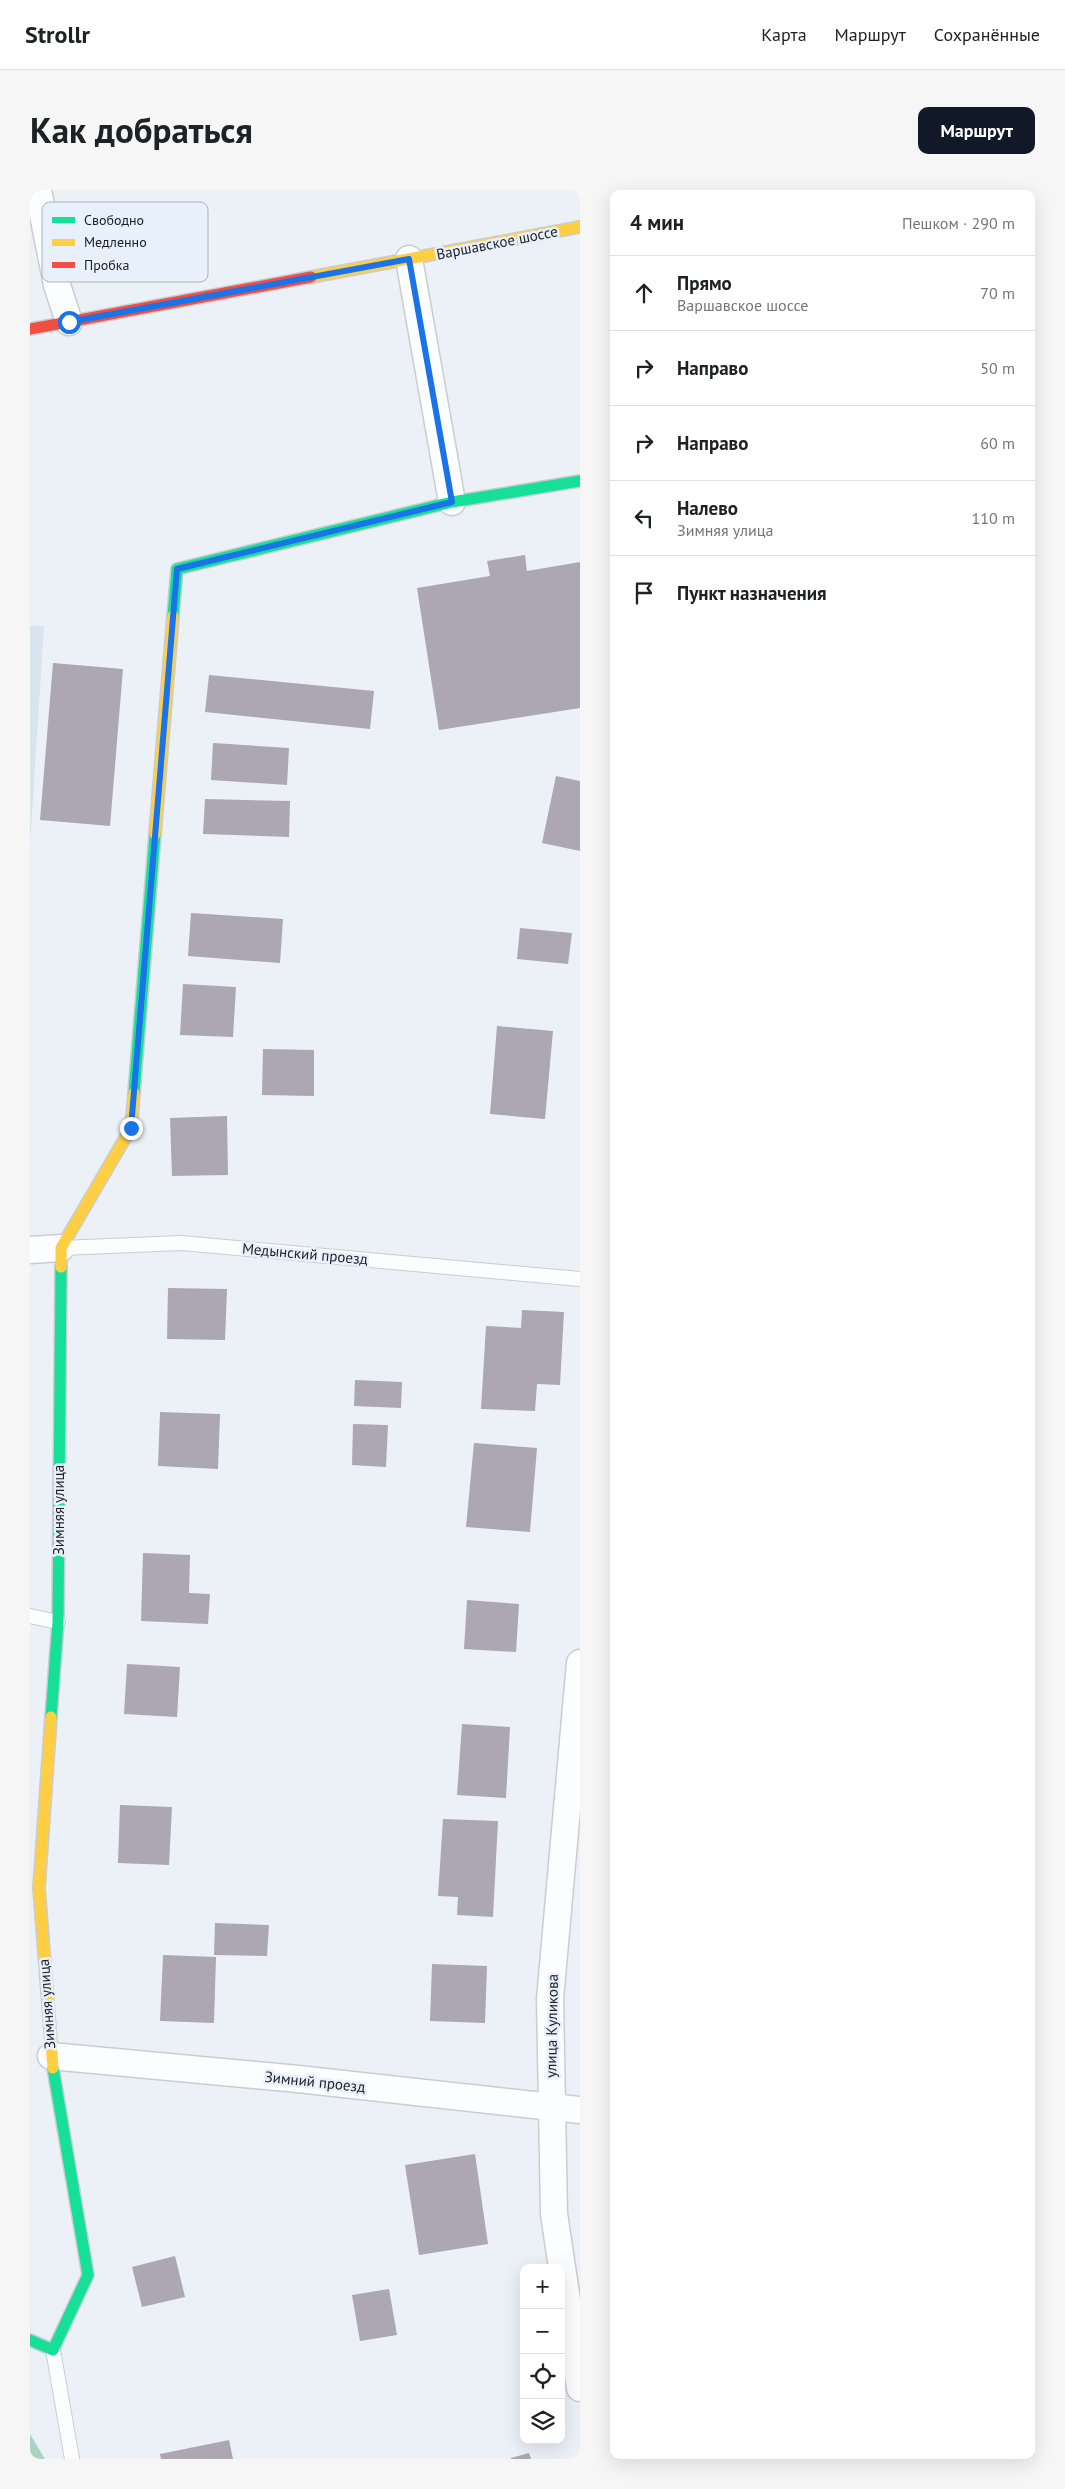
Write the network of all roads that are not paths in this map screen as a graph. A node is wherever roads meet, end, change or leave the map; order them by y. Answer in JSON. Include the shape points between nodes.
{"nodes":[{"id":1,"x":38,"y":190,"type":"edge"},
{"id":2,"x":42,"y":209,"type":"edge"},
{"id":3,"x":580,"y":227,"type":"edge"},
{"id":4,"x":409,"y":259,"type":"junction"},
{"id":5,"x":57,"y":282,"type":"edge"},
{"id":6,"x":69,"y":322,"type":"junction"},
{"id":7,"x":30,"y":329,"type":"edge"},
{"id":8,"x":580,"y":481,"type":"edge"},
{"id":9,"x":452,"y":502,"type":"junction"},
{"id":10,"x":61,"y":1248,"type":"junction"},
{"id":11,"x":30,"y":1250,"type":"edge"},
{"id":12,"x":580,"y":1280,"type":"edge"},
{"id":13,"x":30,"y":1616,"type":"edge"},
{"id":14,"x":58,"y":1622,"type":"junction"},
{"id":15,"x":580,"y":1663,"type":"edge"},
{"id":16,"x":34,"y":1887,"type":"edge"},
{"id":17,"x":51,"y":2056,"type":"junction"},
{"id":18,"x":550,"y":2108,"type":"junction"},
{"id":19,"x":580,"y":2110,"type":"edge"},
{"id":20,"x":30,"y":2340,"type":"edge"},
{"id":21,"x":53,"y":2350,"type":"junction"},
{"id":22,"x":580,"y":2388,"type":"edge"},
{"id":23,"x":72,"y":2459,"type":"edge"}],
"edges":[{"from":1,"to":2,"type":"street"},
{"from":3,"to":4,"type":"street","name":"Варшавское шоссе"},
{"from":4,"to":6,"type":"street","name":"Варшавское шоссе"},
{"from":4,"to":9,"type":"street"},
{"from":5,"to":6,"type":"street"},
{"from":6,"to":7,"type":"street","name":"Варшавское шоссе"},
{"from":8,"to":9,"type":"street"},
{"from":9,"to":10,"type":"street","name":"Зимняя улица","via":[[177,569],[131,1128]]},
{"from":10,"to":11,"type":"street","name":"Медынский проезд"},
{"from":10,"to":12,"type":"lane","name":"Медынский проезд","via":[[182,1243]]},
{"from":10,"to":14,"type":"street","name":"Зимняя улица"},
{"from":13,"to":14,"type":"lane"},
{"from":14,"to":16,"type":"street","name":"Зимняя улица"},
{"from":15,"to":18,"type":"street","name":"улица Куликова","via":[[550,1999]]},
{"from":16,"to":17,"type":"street","name":"Зимняя улица"},
{"from":17,"to":18,"type":"street","name":"Зимний проезд","via":[[308,2080]]},
{"from":17,"to":21,"type":"street","name":"Зимняя улица","via":[[88,2275]]},
{"from":18,"to":19,"type":"street","name":"Зимний проезд"},
{"from":18,"to":22,"type":"street","name":"улица Куликова","via":[[554,2214]]},
{"from":20,"to":21,"type":"street"},
{"from":21,"to":23,"type":"lane"}]}
